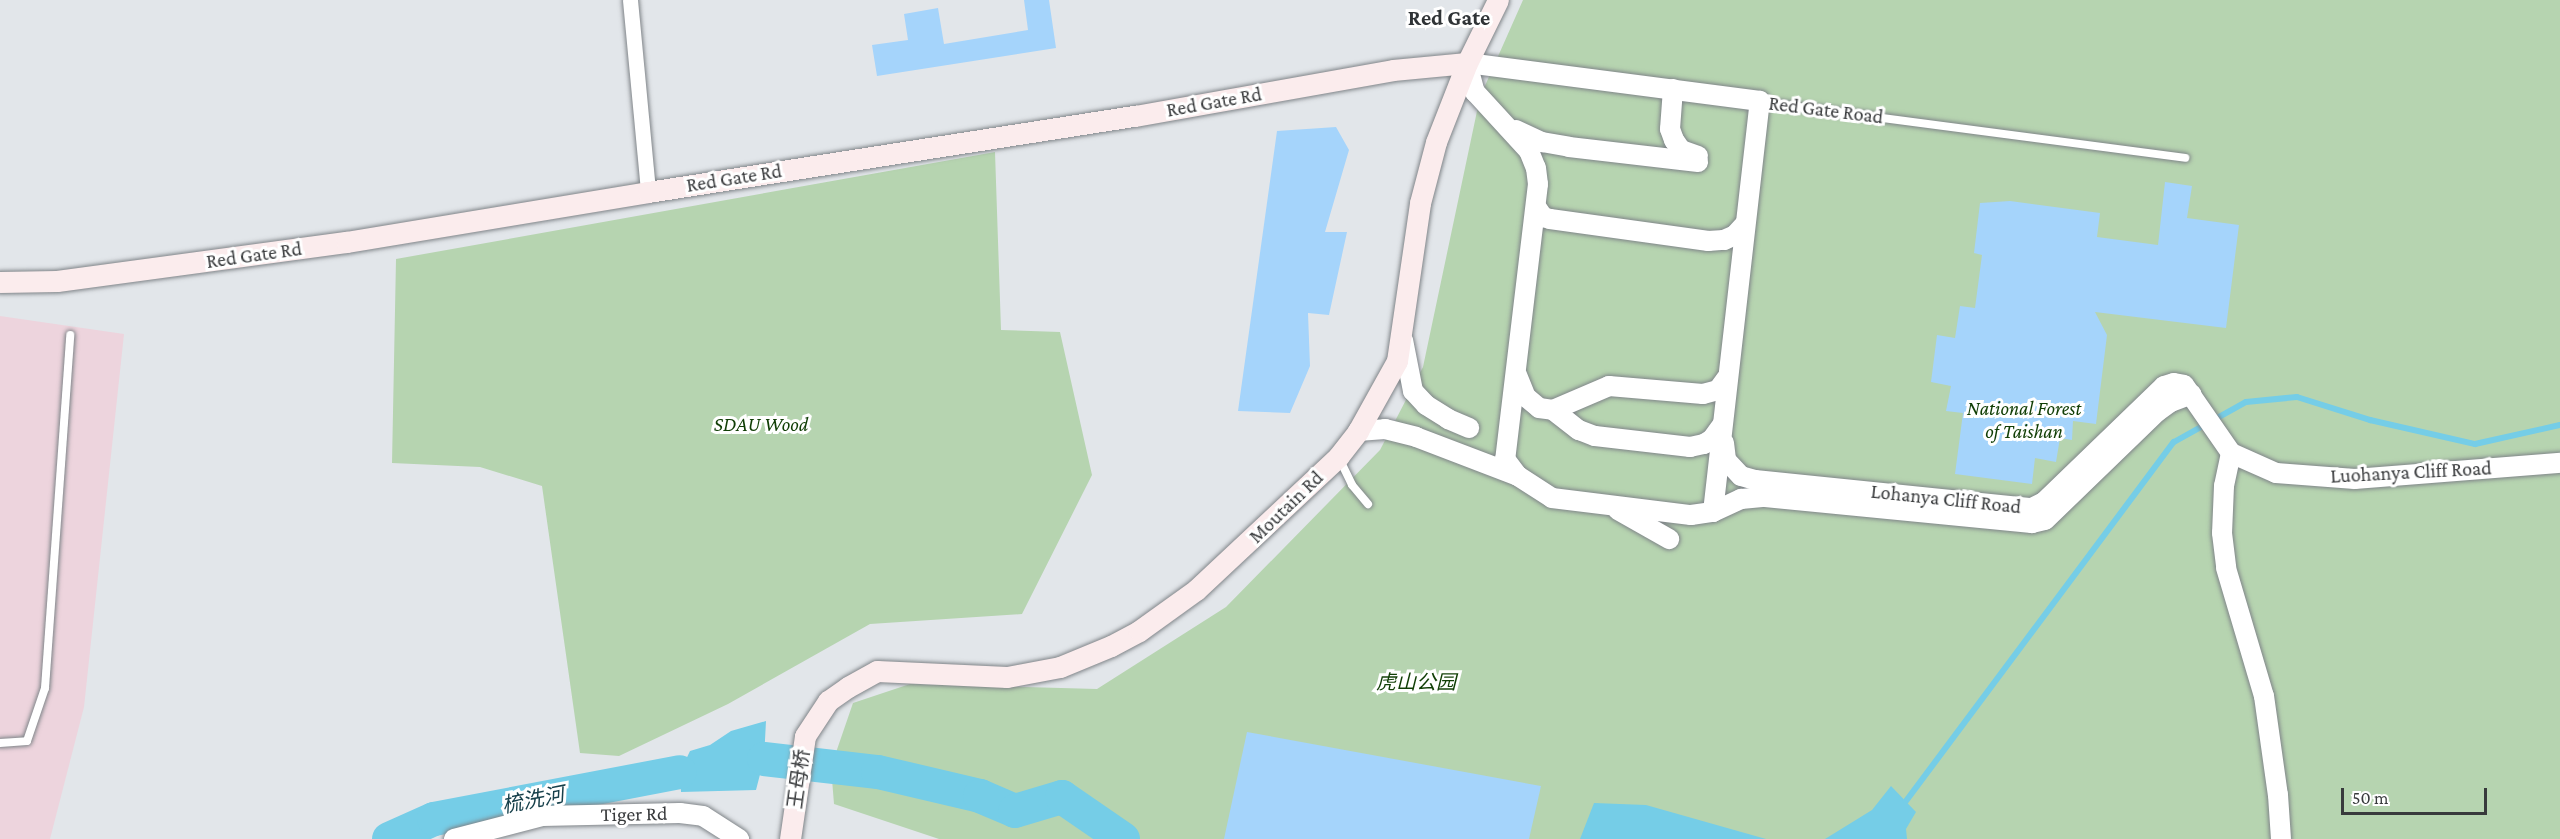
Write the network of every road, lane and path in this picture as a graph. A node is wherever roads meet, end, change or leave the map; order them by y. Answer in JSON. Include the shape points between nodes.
{"nodes":[{"id":1,"x":630,"y":0,"type":"edge"},
{"id":2,"x":1498,"y":0,"type":"edge"},
{"id":3,"x":1467,"y":63,"type":"junction"},
{"id":4,"x":1673,"y":89,"type":"junction"},
{"id":5,"x":1760,"y":101,"type":"junction"},
{"id":6,"x":1504,"y":122,"type":"junction"},
{"id":7,"x":2185,"y":158,"type":"dead end"},
{"id":8,"x":648,"y":192,"type":"junction"},
{"id":9,"x":1537,"y":207,"type":"junction"},
{"id":10,"x":1745,"y":224,"type":"junction"},
{"id":11,"x":0,"y":282,"type":"edge"},
{"id":12,"x":1402,"y":332,"type":"junction"},
{"id":13,"x":70,"y":335,"type":"dead end"},
{"id":14,"x":1517,"y":375,"type":"junction"},
{"id":15,"x":1726,"y":379,"type":"junction"},
{"id":16,"x":2192,"y":394,"type":"junction"},
{"id":17,"x":1553,"y":410,"type":"junction"},
{"id":18,"x":1722,"y":425,"type":"junction"},
{"id":19,"x":1469,"y":428,"type":"dead end"},
{"id":20,"x":1358,"y":432,"type":"junction"},
{"id":21,"x":2231,"y":453,"type":"junction"},
{"id":22,"x":1338,"y":457,"type":"junction"},
{"id":23,"x":2560,"y":463,"type":"edge"},
{"id":24,"x":1518,"y":476,"type":"junction"},
{"id":25,"x":1368,"y":504,"type":"dead end"},
{"id":26,"x":1604,"y":504,"type":"junction"},
{"id":27,"x":1713,"y":512,"type":"junction"},
{"id":28,"x":1669,"y":539,"type":"dead end"},
{"id":29,"x":805,"y":736,"type":"joint"},
{"id":30,"x":0,"y":743,"type":"edge"},
{"id":31,"x":792,"y":831,"type":"edge"},
{"id":32,"x":454,"y":839,"type":"edge"},
{"id":33,"x":739,"y":839,"type":"edge"},
{"id":34,"x":2281,"y":839,"type":"edge"}],
"edges":[{"from":1,"to":8,"type":"street"},
{"from":2,"to":3,"type":"main road","name":"Moutain Rd"},
{"from":3,"to":4,"type":"street","name":"Red Gate Road"},
{"from":3,"to":6,"type":"street","via":[[1475,92]]},
{"from":3,"to":8,"type":"main road","name":"Red Gate Rd","via":[[1393,70],[1135,116]]},
{"from":3,"to":12,"type":"main road","name":"Moutain Rd","via":[[1436,142],[1420,202]]},
{"from":4,"to":5,"type":"street","name":"Red Gate Road"},
{"from":4,"to":6,"type":"street","via":[[1670,129],[1681,150],[1698,159],[1542,142]]},
{"from":5,"to":7,"type":"lane","name":"Red Gate Road"},
{"from":5,"to":10,"type":"street"},
{"from":6,"to":9,"type":"street","via":[[1529,151],[1536,168]]},
{"from":8,"to":11,"type":"main road","name":"Red Gate Rd","via":[[186,265],[57,281]]},
{"from":9,"to":10,"type":"street","via":[[1543,217],[1550,219],[1708,241],[1736,235]]},
{"from":9,"to":14,"type":"street"},
{"from":10,"to":15,"type":"street"},
{"from":12,"to":19,"type":"street","via":[[1413,391],[1426,405]]},
{"from":12,"to":20,"type":"main road","name":"Moutain Rd","via":[[1397,361]]},
{"from":13,"to":30,"type":"lane","via":[[45,688],[27,741]]},
{"from":14,"to":17,"type":"street","via":[[1526,397],[1539,408]]},
{"from":14,"to":24,"type":"street","via":[[1505,459]]},
{"from":15,"to":17,"type":"street","via":[[1718,390],[1703,394],[1608,386]]},
{"from":15,"to":18,"type":"street"},
{"from":16,"to":18,"type":"street","name":"Lohanya Cliff Road","via":[[2184,385],[2164,386],[2044,502],[2032,508],[1755,480],[1741,476],[1726,460]]},
{"from":16,"to":21,"type":"street"},
{"from":16,"to":27,"type":"street","name":"Lohanya Cliff Road","via":[[2157,412],[2045,520],[2032,523],[1765,497],[1741,499]]},
{"from":17,"to":18,"type":"street","via":[[1579,430],[1595,436],[1690,447],[1712,439]]},
{"from":18,"to":27,"type":"street"},
{"from":20,"to":22,"type":"main road","name":"Moutain Rd"},
{"from":20,"to":24,"type":"street","via":[[1385,429],[1416,436]]},
{"from":21,"to":23,"type":"street","name":"Luohanya Cliff Road","via":[[2276,473],[2355,479]]},
{"from":21,"to":34,"type":"street","via":[[2224,486],[2222,533],[2226,568],[2264,696]]},
{"from":22,"to":25,"type":"lane","via":[[1352,485]]},
{"from":22,"to":29,"type":"main road","name":"Moutain Rd","via":[[1196,590],[1130,636],[1060,667],[1007,677],[877,671],[828,701]]},
{"from":24,"to":26,"type":"street","via":[[1552,498]]},
{"from":26,"to":27,"type":"street","via":[[1691,515]]},
{"from":26,"to":28,"type":"street","via":[[1631,515]]},
{"from":29,"to":31,"type":"main road","name":"王母桥"},
{"from":32,"to":33,"type":"street","name":"Tiger Rd","via":[[542,816],[680,813],[703,816]]}]}
